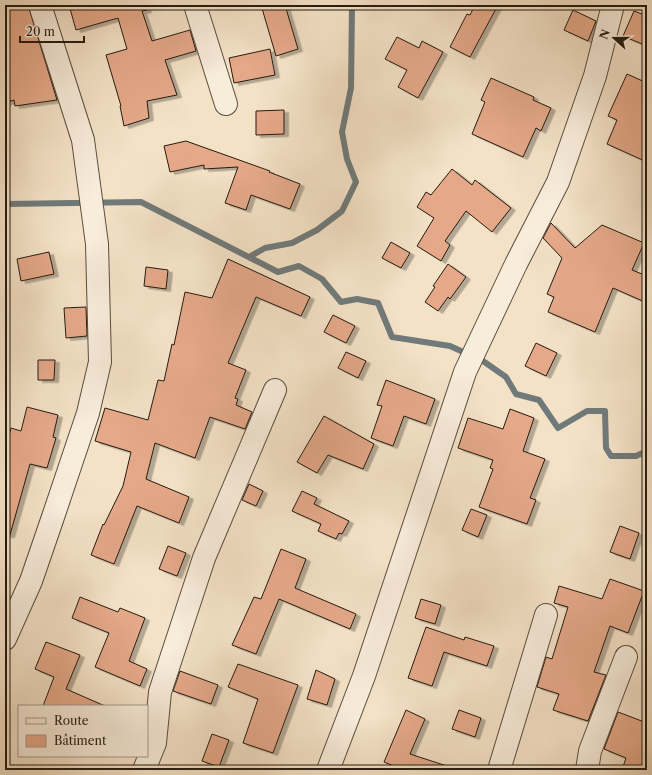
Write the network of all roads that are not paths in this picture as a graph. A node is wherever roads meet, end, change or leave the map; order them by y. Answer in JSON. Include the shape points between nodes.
{"nodes":[{"id":1,"x":40,"y":5,"type":"edge"},
{"id":2,"x":195,"y":5,"type":"edge"},
{"id":3,"x":613,"y":5,"type":"edge"},
{"id":4,"x":226,"y":104,"type":"dead end"},
{"id":5,"x":275,"y":390,"type":"dead end"},
{"id":6,"x":546,"y":615,"type":"dead end"},
{"id":7,"x":5,"y":639,"type":"edge"},
{"id":8,"x":626,"y":657,"type":"dead end"},
{"id":9,"x":144,"y":770,"type":"edge"},
{"id":10,"x":328,"y":770,"type":"edge"},
{"id":11,"x":499,"y":770,"type":"edge"},
{"id":12,"x":587,"y":770,"type":"edge"}],
"edges":[{"from":1,"to":7,"type":"street","via":[[82,140],[97,244],[100,362],[88,414],[53,517],[31,581]]},
{"from":2,"to":4,"type":"street"},
{"from":3,"to":10,"type":"street","via":[[595,76],[558,182],[465,372],[364,676]]},
{"from":5,"to":9,"type":"street","via":[[204,558],[160,692],[155,743]]},
{"from":6,"to":11,"type":"street"},
{"from":8,"to":12,"type":"street","via":[[590,752]]}]}
